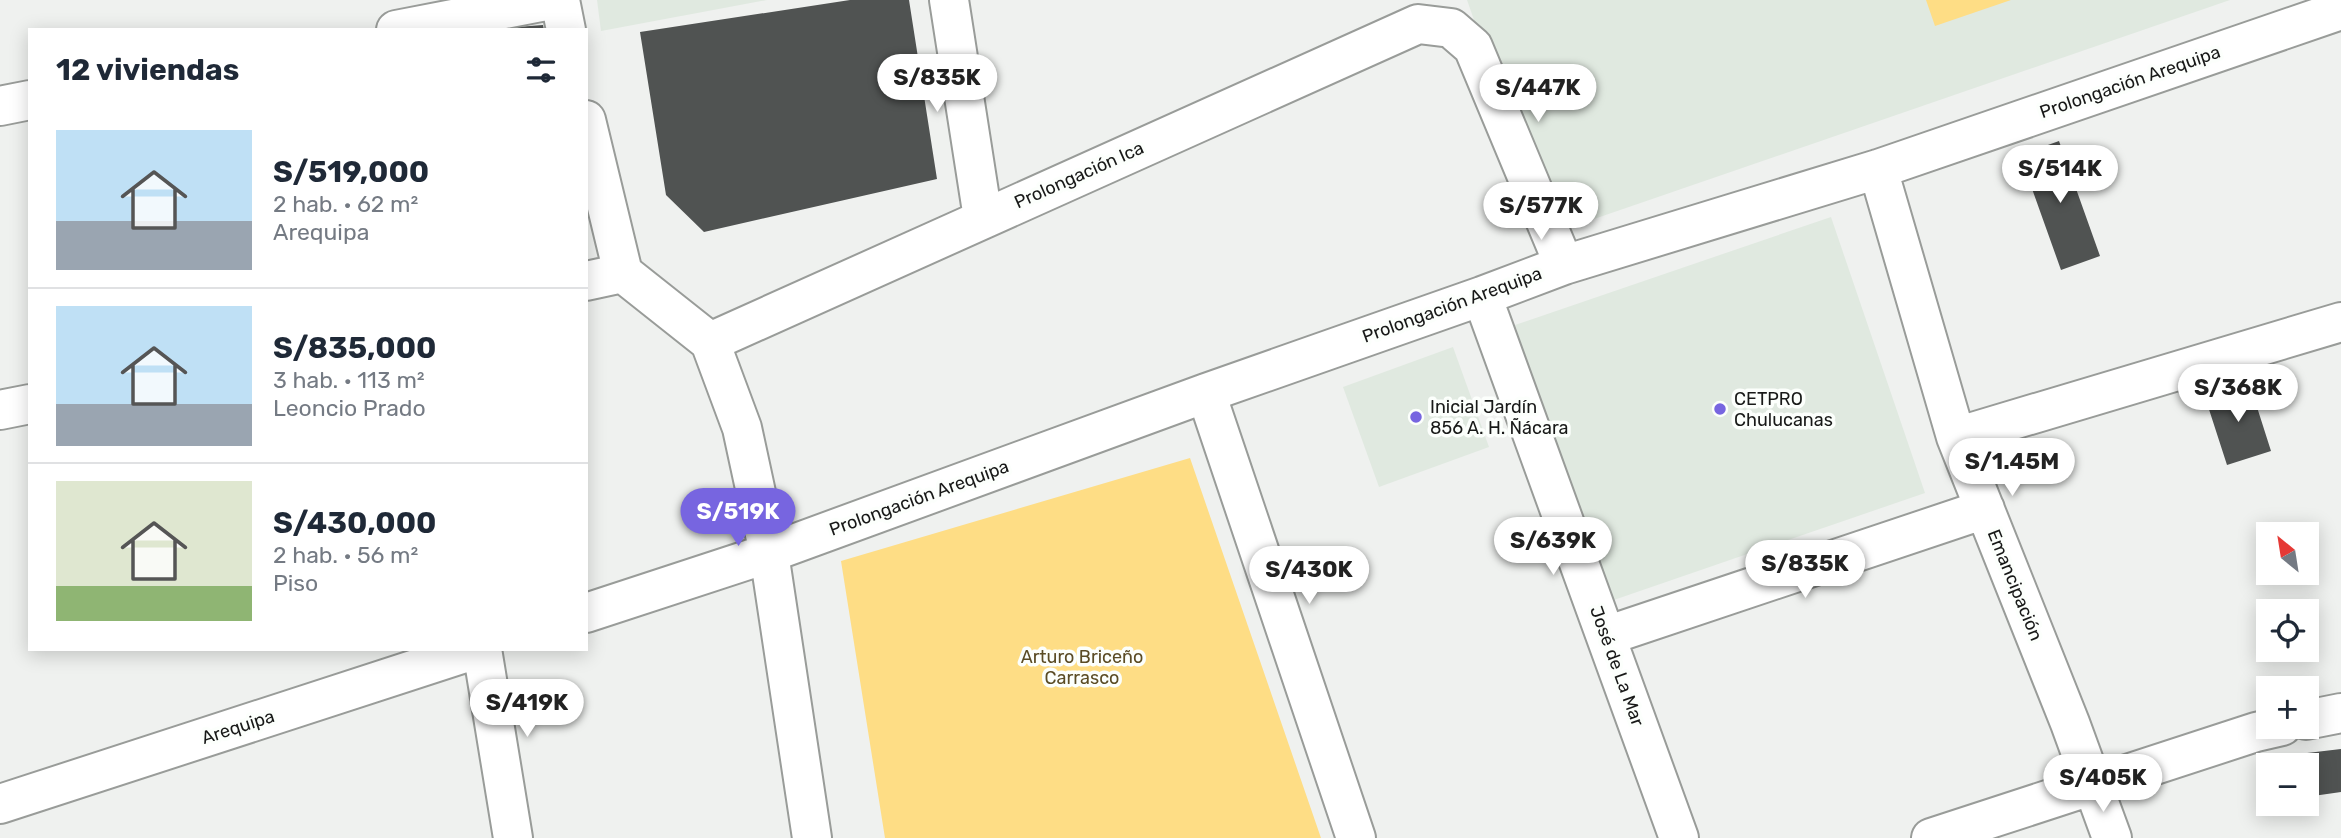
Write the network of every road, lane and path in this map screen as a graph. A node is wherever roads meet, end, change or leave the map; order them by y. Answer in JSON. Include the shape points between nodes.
{"nodes":[{"id":1,"x":551,"y":0,"type":"edge"},
{"id":2,"x":560,"y":0,"type":"edge"},
{"id":3,"x":948,"y":0,"type":"edge"},
{"id":4,"x":2341,"y":10,"type":"edge"},
{"id":5,"x":406,"y":28,"type":"edge"},
{"id":6,"x":566,"y":28,"type":"edge"},
{"id":7,"x":28,"y":100,"type":"edge"},
{"id":8,"x":0,"y":106,"type":"edge"},
{"id":9,"x":588,"y":128,"type":"edge"},
{"id":10,"x":1878,"y":169,"type":"junction"},
{"id":11,"x":983,"y":218,"type":"junction"},
{"id":12,"x":1564,"y":265,"type":"junction"},
{"id":13,"x":623,"y":273,"type":"junction"},
{"id":14,"x":588,"y":281,"type":"edge"},
{"id":15,"x":1482,"y":296,"type":"junction"},
{"id":16,"x":2341,"y":322,"type":"edge"},
{"id":17,"x":710,"y":342,"type":"junction"},
{"id":18,"x":1206,"y":393,"type":"junction"},
{"id":19,"x":28,"y":404,"type":"edge"},
{"id":20,"x":0,"y":410,"type":"edge"},
{"id":21,"x":1956,"y":437,"type":"junction"},
{"id":22,"x":1985,"y":509,"type":"junction"},
{"id":23,"x":769,"y":553,"type":"junction"},
{"id":24,"x":588,"y":612,"type":"edge"},
{"id":25,"x":1606,"y":636,"type":"junction"},
{"id":26,"x":473,"y":651,"type":"edge"},
{"id":27,"x":479,"y":651,"type":"edge"},
{"id":28,"x":2341,"y":712,"type":"edge"},
{"id":29,"x":2319,"y":717,"type":"edge"},
{"id":30,"x":2256,"y":733,"type":"edge"},
{"id":31,"x":2093,"y":786,"type":"junction"},
{"id":32,"x":0,"y":804,"type":"edge"},
{"id":33,"x":513,"y":838,"type":"edge"},
{"id":34,"x":812,"y":838,"type":"edge"},
{"id":35,"x":1356,"y":838,"type":"edge"},
{"id":36,"x":1679,"y":838,"type":"edge"},
{"id":37,"x":1931,"y":838,"type":"edge"},
{"id":38,"x":2112,"y":838,"type":"edge"}],
"edges":[{"from":1,"to":5,"type":"street"},
{"from":2,"to":6,"type":"street"},
{"from":3,"to":11,"type":"street"},
{"from":4,"to":10,"type":"street","name":"Prolongación Arequipa"},
{"from":7,"to":8,"type":"street"},
{"from":9,"to":13,"type":"street"},
{"from":10,"to":12,"type":"street","name":"Prolongación Arequipa"},
{"from":10,"to":21,"type":"street","name":"Emancipación"},
{"from":11,"to":12,"type":"street","name":"Prolongación Ica","via":[[1418,24],[1451,28],[1473,47]]},
{"from":11,"to":17,"type":"street","name":"Prolongación Ica"},
{"from":12,"to":15,"type":"street","name":"Prolongación Arequipa"},
{"from":13,"to":14,"type":"street"},
{"from":13,"to":17,"type":"street"},
{"from":15,"to":18,"type":"street","name":"Prolongación Arequipa"},
{"from":15,"to":25,"type":"street","name":"José de La Mar"},
{"from":16,"to":21,"type":"street"},
{"from":17,"to":23,"type":"street","via":[[742,428]]},
{"from":18,"to":23,"type":"street","name":"Prolongación Arequipa"},
{"from":18,"to":35,"type":"street"},
{"from":19,"to":20,"type":"street"},
{"from":21,"to":22,"type":"street","name":"Emancipación"},
{"from":22,"to":25,"type":"street"},
{"from":22,"to":31,"type":"street","name":"Emancipación"},
{"from":23,"to":24,"type":"street"},
{"from":23,"to":34,"type":"street"},
{"from":25,"to":36,"type":"street","name":"José de La Mar"},
{"from":26,"to":32,"type":"street","name":"Arequipa"},
{"from":27,"to":33,"type":"street"},
{"from":28,"to":29,"type":"street"},
{"from":30,"to":31,"type":"street"},
{"from":31,"to":37,"type":"street"},
{"from":31,"to":38,"type":"street","name":"Emancipación"}]}
